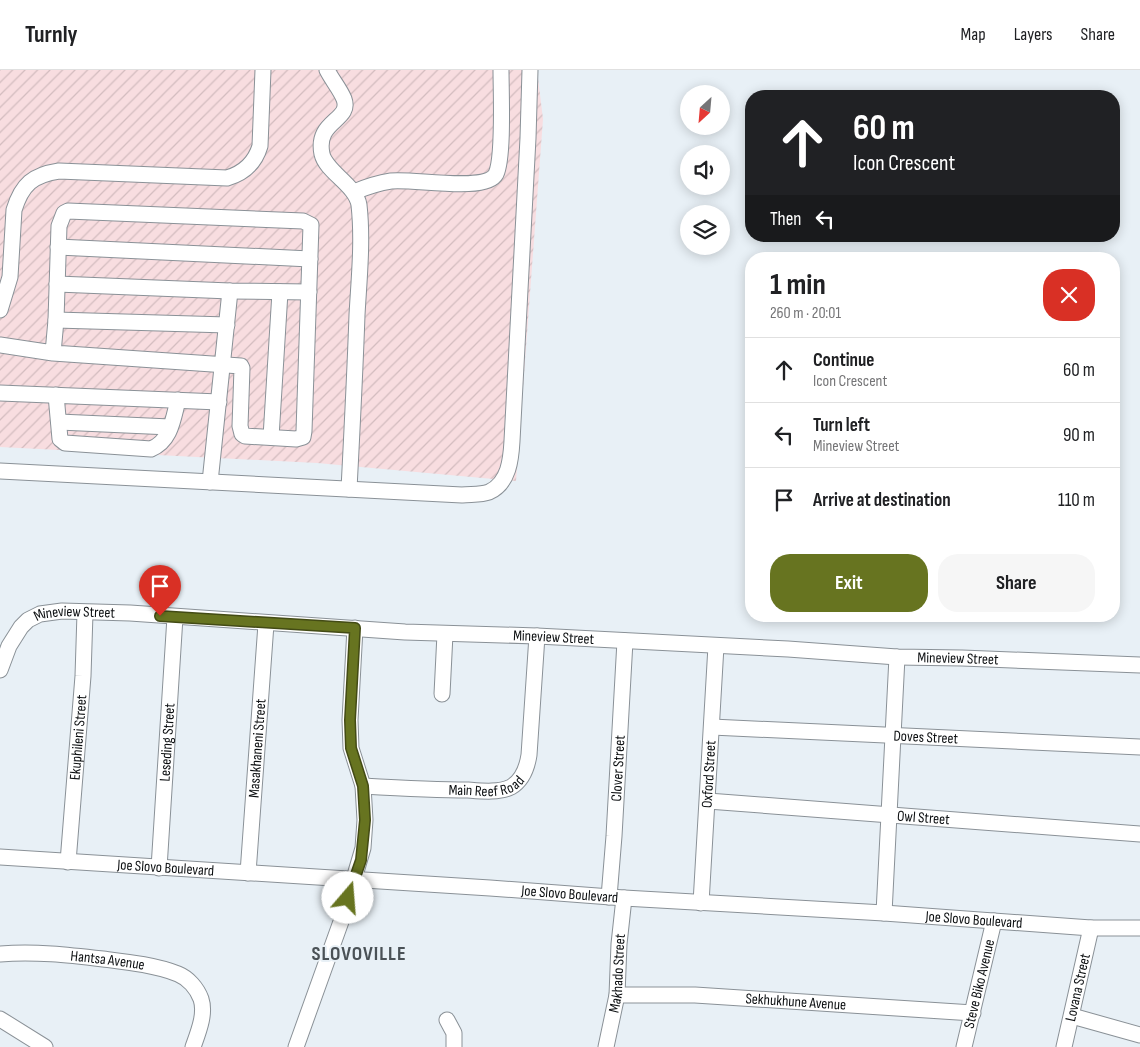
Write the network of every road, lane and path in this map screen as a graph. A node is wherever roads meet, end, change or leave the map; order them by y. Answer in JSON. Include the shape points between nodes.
{"nodes":[{"id":1,"x":263,"y":70,"type":"edge"},
{"id":2,"x":327,"y":70,"type":"edge"},
{"id":3,"x":501,"y":70,"type":"edge"},
{"id":4,"x":530,"y":70,"type":"edge"},
{"id":5,"x":354,"y":192,"type":"junction"},
{"id":6,"x":58,"y":247,"type":"junction"},
{"id":7,"x":310,"y":259,"type":"junction"},
{"id":8,"x":57,"y":284,"type":"junction"},
{"id":9,"x":230,"y":291,"type":"junction"},
{"id":10,"x":280,"y":292,"type":"junction"},
{"id":11,"x":309,"y":292,"type":"junction"},
{"id":12,"x":0,"y":310,"type":"edge"},
{"id":13,"x":56,"y":320,"type":"junction"},
{"id":14,"x":227,"y":325,"type":"junction"},
{"id":15,"x":0,"y":345,"type":"edge"},
{"id":16,"x":53,"y":353,"type":"junction"},
{"id":17,"x":224,"y":364,"type":"junction"},
{"id":18,"x":0,"y":392,"type":"edge"},
{"id":19,"x":56,"y":395,"type":"junction"},
{"id":20,"x":178,"y":400,"type":"junction"},
{"id":21,"x":219,"y":402,"type":"junction"},
{"id":22,"x":59,"y":422,"type":"junction"},
{"id":23,"x":170,"y":427,"type":"junction"},
{"id":24,"x":271,"y":438,"type":"junction"},
{"id":25,"x":0,"y":471,"type":"edge"},
{"id":26,"x":210,"y":482,"type":"junction"},
{"id":27,"x":349,"y":489,"type":"junction"},
{"id":28,"x":85,"y":613,"type":"junction"},
{"id":29,"x":175,"y":617,"type":"junction"},
{"id":30,"x":266,"y":624,"type":"junction"},
{"id":31,"x":355,"y":628,"type":"junction"},
{"id":32,"x":445,"y":634,"type":"junction"},
{"id":33,"x":537,"y":636,"type":"junction"},
{"id":34,"x":625,"y":641,"type":"junction"},
{"id":35,"x":716,"y":646,"type":"junction"},
{"id":36,"x":897,"y":658,"type":"junction"},
{"id":37,"x":1140,"y":664,"type":"edge"},
{"id":38,"x":0,"y":670,"type":"edge"},
{"id":39,"x":442,"y":694,"type":"dead end"},
{"id":40,"x":712,"y":727,"type":"junction"},
{"id":41,"x":893,"y":736,"type":"junction"},
{"id":42,"x":1140,"y":747,"type":"edge"},
{"id":43,"x":363,"y":786,"type":"junction"},
{"id":44,"x":708,"y":801,"type":"junction"},
{"id":45,"x":889,"y":815,"type":"junction"},
{"id":46,"x":1140,"y":834,"type":"edge"},
{"id":47,"x":0,"y":857,"type":"edge"},
{"id":48,"x":68,"y":862,"type":"junction"},
{"id":49,"x":159,"y":868,"type":"junction"},
{"id":50,"x":248,"y":873,"type":"junction"},
{"id":51,"x":354,"y":880,"type":"junction"},
{"id":52,"x":616,"y":897,"type":"junction"},
{"id":53,"x":701,"y":903,"type":"junction"},
{"id":54,"x":884,"y":913,"type":"junction"},
{"id":55,"x":994,"y":921,"type":"junction"},
{"id":56,"x":1091,"y":928,"type":"junction"},
{"id":57,"x":1140,"y":928,"type":"edge"},
{"id":58,"x":0,"y":954,"type":"edge"},
{"id":59,"x":618,"y":995,"type":"junction"},
{"id":60,"x":973,"y":1013,"type":"junction"},
{"id":61,"x":1072,"y":1016,"type":"junction"},
{"id":62,"x":0,"y":1018,"type":"edge"},
{"id":63,"x":448,"y":1020,"type":"dead end"},
{"id":64,"x":1140,"y":1035,"type":"edge"},
{"id":65,"x":45,"y":1047,"type":"edge"},
{"id":66,"x":193,"y":1047,"type":"edge"},
{"id":67,"x":296,"y":1047,"type":"edge"},
{"id":68,"x":454,"y":1047,"type":"edge"},
{"id":69,"x":606,"y":1047,"type":"edge"},
{"id":70,"x":964,"y":1047,"type":"edge"},
{"id":71,"x":1064,"y":1047,"type":"edge"}],
"edges":[{"from":1,"to":12,"type":"street","via":[[260,146],[246,170],[236,176],[59,171],[30,180],[17,199],[14,210],[10,277]]},
{"from":2,"to":5,"type":"street","via":[[346,108],[343,115],[328,125],[322,136],[322,155]]},
{"from":3,"to":5,"type":"street","via":[[500,149],[493,178],[473,184],[392,181]]},
{"from":4,"to":27,"type":"street","via":[[511,461],[508,469],[501,483],[490,492],[480,494]]},
{"from":5,"to":27,"type":"street","via":[[359,204],[360,253]]},
{"from":6,"to":7,"type":"street"},
{"from":6,"to":7,"type":"street","via":[[60,220],[68,211],[303,221],[311,225]]},
{"from":6,"to":8,"type":"street"},
{"from":7,"to":11,"type":"street"},
{"from":8,"to":9,"type":"street"},
{"from":8,"to":13,"type":"street"},
{"from":9,"to":10,"type":"street"},
{"from":9,"to":14,"type":"street"},
{"from":10,"to":11,"type":"street"},
{"from":10,"to":24,"type":"street"},
{"from":11,"to":24,"type":"street","via":[[303,437]]},
{"from":13,"to":14,"type":"street"},
{"from":13,"to":16,"type":"street"},
{"from":14,"to":17,"type":"street"},
{"from":15,"to":16,"type":"street"},
{"from":16,"to":17,"type":"street"},
{"from":17,"to":21,"type":"street"},
{"from":17,"to":24,"type":"street","via":[[242,367],[242,434]]},
{"from":18,"to":19,"type":"street"},
{"from":19,"to":20,"type":"street"},
{"from":19,"to":22,"type":"street"},
{"from":20,"to":21,"type":"street"},
{"from":20,"to":23,"type":"street"},
{"from":21,"to":26,"type":"street"},
{"from":22,"to":23,"type":"street"},
{"from":22,"to":23,"type":"street","via":[[60,439],[67,443],[151,449],[163,442]]},
{"from":25,"to":26,"type":"street"},
{"from":26,"to":27,"type":"street"},
{"from":28,"to":29,"type":"street","name":"Mineview Street"},
{"from":28,"to":38,"type":"street","name":"Mineview Street","via":[[51,612],[28,620],[9,646]]},
{"from":28,"to":48,"type":"street","name":"Ekuphileni Street"},
{"from":29,"to":30,"type":"street","name":"Mineview Street"},
{"from":29,"to":49,"type":"street","name":"Leseding Street"},
{"from":30,"to":31,"type":"street","name":"Mineview Street"},
{"from":30,"to":50,"type":"street","name":"Masakhaneni Street"},
{"from":31,"to":32,"type":"street","name":"Mineview Street"},
{"from":31,"to":43,"type":"street","via":[[351,748]]},
{"from":32,"to":33,"type":"street","name":"Mineview Street"},
{"from":32,"to":39,"type":"street"},
{"from":33,"to":34,"type":"street","name":"Mineview Street"},
{"from":33,"to":43,"type":"street","name":"Main Reef Road","via":[[529,754],[527,766],[517,782],[504,790],[488,791]]},
{"from":34,"to":35,"type":"street","name":"Mineview Street"},
{"from":34,"to":52,"type":"street","name":"Clover Street","via":[[614,836]]},
{"from":35,"to":36,"type":"street","name":"Mineview Street"},
{"from":35,"to":40,"type":"street","name":"Oxford Street"},
{"from":36,"to":37,"type":"street","name":"Mineview Street"},
{"from":36,"to":41,"type":"street"},
{"from":40,"to":41,"type":"street","name":"Doves Street"},
{"from":40,"to":44,"type":"street","name":"Oxford Street"},
{"from":41,"to":42,"type":"street","name":"Doves Street"},
{"from":41,"to":45,"type":"street"},
{"from":43,"to":51,"type":"street","via":[[363,848]]},
{"from":44,"to":45,"type":"street","name":"Owl Street"},
{"from":44,"to":53,"type":"street","name":"Oxford Street"},
{"from":45,"to":46,"type":"street","name":"Owl Street"},
{"from":45,"to":54,"type":"street"},
{"from":47,"to":48,"type":"street","name":"Joe Slovo Boulevard"},
{"from":48,"to":49,"type":"street","name":"Joe Slovo Boulevard"},
{"from":49,"to":50,"type":"street","name":"Joe Slovo Boulevard"},
{"from":50,"to":51,"type":"street","name":"Joe Slovo Boulevard"},
{"from":51,"to":52,"type":"street","name":"Joe Slovo Boulevard"},
{"from":51,"to":67,"type":"street"},
{"from":52,"to":53,"type":"street","name":"Joe Slovo Boulevard"},
{"from":52,"to":59,"type":"street","name":"Makhado Street"},
{"from":53,"to":54,"type":"street","name":"Joe Slovo Boulevard"},
{"from":54,"to":55,"type":"street","name":"Joe Slovo Boulevard"},
{"from":55,"to":56,"type":"street","name":"Joe Slovo Boulevard"},
{"from":55,"to":60,"type":"street","name":"Steve Biko Avenue"},
{"from":56,"to":57,"type":"street","name":"Joe Slovo Boulevard"},
{"from":56,"to":61,"type":"street","name":"Lovana Street"},
{"from":58,"to":66,"type":"street","name":"Hantsa Avenue","via":[[62,954],[127,962],[178,974],[193,986],[201,1001],[201,1019]]},
{"from":59,"to":60,"type":"street","name":"Sekhukhune Avenue","via":[[695,995]]},
{"from":59,"to":69,"type":"street","name":"Makhado Street"},
{"from":60,"to":70,"type":"street","name":"Steve Biko Avenue"},
{"from":61,"to":64,"type":"street"},
{"from":61,"to":71,"type":"street","name":"Lovana Street"},
{"from":62,"to":65,"type":"street"},
{"from":63,"to":68,"type":"street","via":[[454,1033]]}]}
